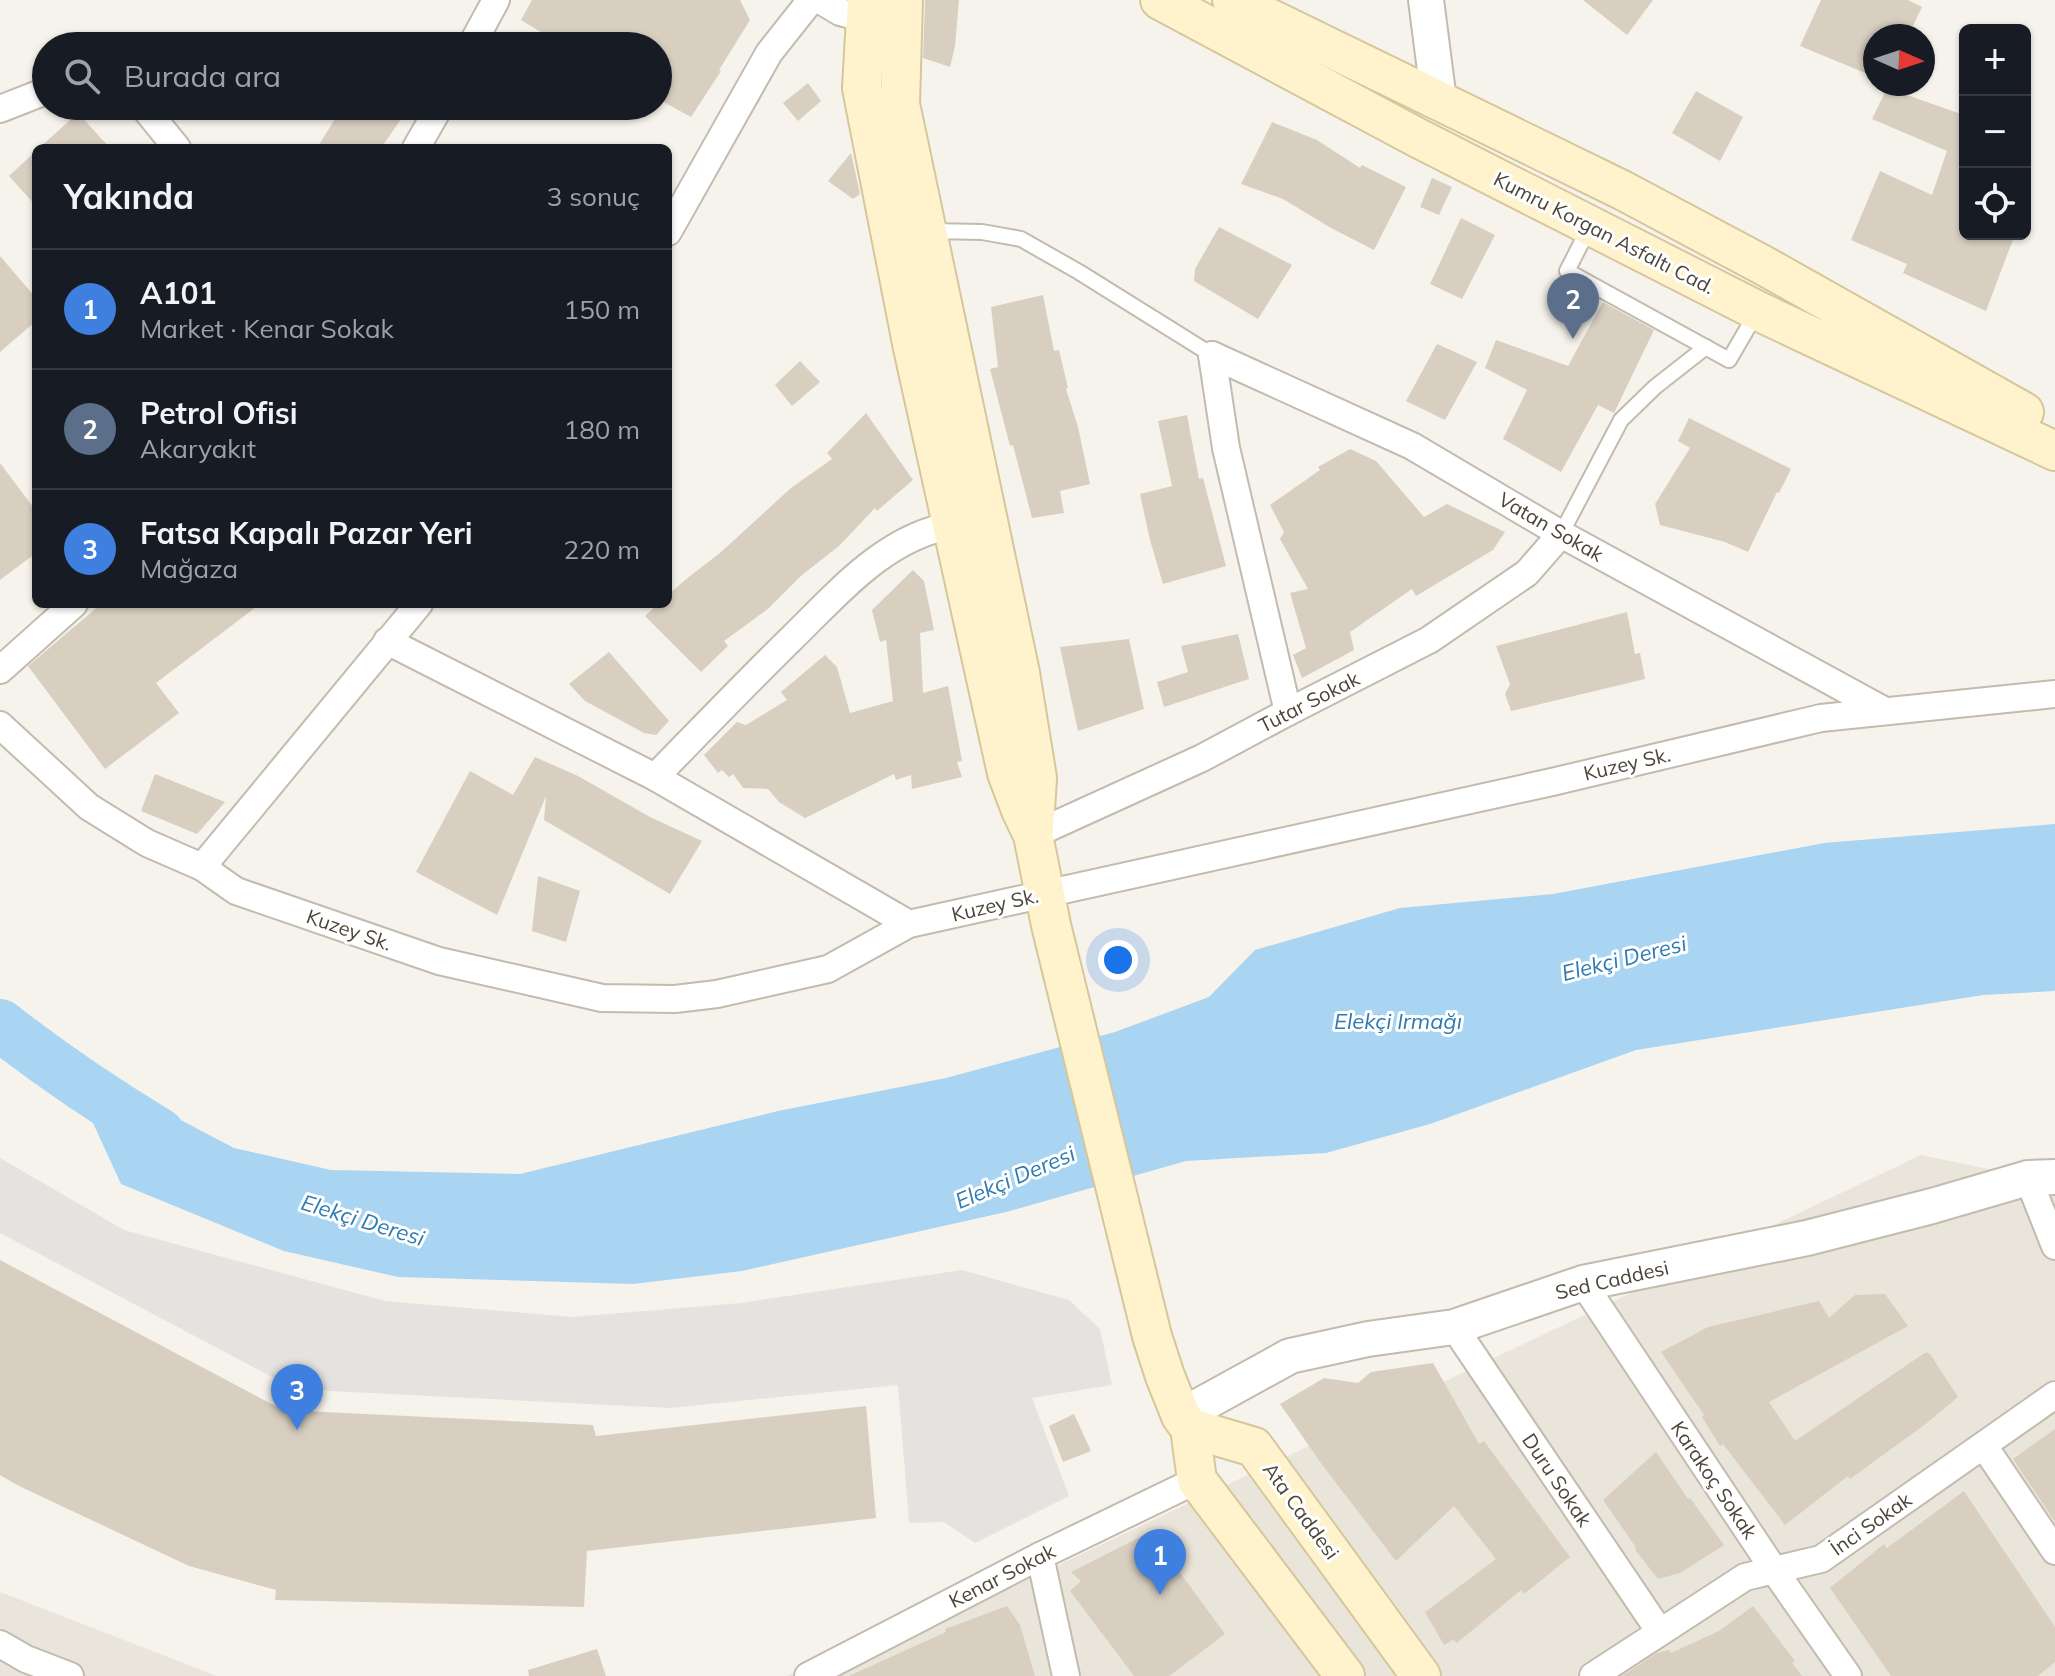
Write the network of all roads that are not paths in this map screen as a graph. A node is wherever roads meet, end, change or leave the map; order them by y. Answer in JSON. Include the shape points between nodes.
{"nodes":[{"id":1,"x":496,"y":0,"type":"edge"},
{"id":2,"x":811,"y":0,"type":"edge"},
{"id":3,"x":820,"y":0,"type":"edge"},
{"id":4,"x":1160,"y":0,"type":"edge"},
{"id":5,"x":1232,"y":0,"type":"edge"},
{"id":6,"x":1426,"y":0,"type":"edge"},
{"id":7,"x":866,"y":10,"type":"edge"},
{"id":8,"x":902,"y":14,"type":"edge"},
{"id":9,"x":479,"y":32,"type":"edge"},
{"id":10,"x":32,"y":96,"type":"edge"},
{"id":11,"x":1439,"y":101,"type":"junction"},
{"id":12,"x":0,"y":109,"type":"edge"},
{"id":13,"x":154,"y":120,"type":"edge"},
{"id":14,"x":432,"y":120,"type":"edge"},
{"id":15,"x":174,"y":144,"type":"edge"},
{"id":16,"x":418,"y":144,"type":"edge"},
{"id":17,"x":672,"y":225,"type":"edge"},
{"id":18,"x":1590,"y":226,"type":"junction"},
{"id":19,"x":928,"y":231,"type":"junction"},
{"id":20,"x":1758,"y":311,"type":"junction"},
{"id":21,"x":951,"y":346,"type":"junction"},
{"id":22,"x":1706,"y":347,"type":"junction"},
{"id":23,"x":1212,"y":355,"type":"junction"},
{"id":24,"x":916,"y":358,"type":"junction"},
{"id":25,"x":2055,"y":436,"type":"edge"},
{"id":26,"x":2055,"y":451,"type":"edge"},
{"id":27,"x":969,"y":519,"type":"junction"},
{"id":28,"x":1561,"y":534,"type":"junction"},
{"id":29,"x":70,"y":608,"type":"edge"},
{"id":30,"x":416,"y":608,"type":"edge"},
{"id":31,"x":387,"y":641,"type":"junction"},
{"id":32,"x":0,"y":670,"type":"edge"},
{"id":33,"x":1004,"y":678,"type":"junction"},
{"id":34,"x":2055,"y":694,"type":"edge"},
{"id":35,"x":1885,"y":711,"type":"junction"},
{"id":36,"x":1288,"y":712,"type":"junction"},
{"id":37,"x":0,"y":725,"type":"edge"},
{"id":38,"x":655,"y":777,"type":"junction"},
{"id":39,"x":1033,"y":835,"type":"junction"},
{"id":40,"x":202,"y":867,"type":"junction"},
{"id":41,"x":1049,"y":909,"type":"junction"},
{"id":42,"x":909,"y":924,"type":"junction"},
{"id":43,"x":2041,"y":1177,"type":"edge"},
{"id":44,"x":2055,"y":1246,"type":"edge"},
{"id":45,"x":1583,"y":1283,"type":"junction"},
{"id":46,"x":1454,"y":1327,"type":"junction"},
{"id":47,"x":2055,"y":1395,"type":"edge"},
{"id":48,"x":1186,"y":1422,"type":"junction"},
{"id":49,"x":1984,"y":1446,"type":"junction"},
{"id":50,"x":1197,"y":1480,"type":"junction"},
{"id":51,"x":2055,"y":1551,"type":"edge"},
{"id":52,"x":1040,"y":1556,"type":"junction"},
{"id":53,"x":1774,"y":1570,"type":"junction"},
{"id":54,"x":1660,"y":1632,"type":"junction"},
{"id":55,"x":0,"y":1644,"type":"edge"},
{"id":56,"x":815,"y":1674,"type":"edge"},
{"id":57,"x":70,"y":1676,"type":"edge"},
{"id":58,"x":1066,"y":1676,"type":"edge"},
{"id":59,"x":1345,"y":1676,"type":"edge"},
{"id":60,"x":1421,"y":1676,"type":"edge"},
{"id":61,"x":1593,"y":1676,"type":"edge"},
{"id":62,"x":1848,"y":1676,"type":"edge"}],
"edges":[{"from":1,"to":9,"type":"street"},
{"from":2,"to":17,"type":"street","via":[[769,53]]},
{"from":3,"to":7,"type":"street","via":[[840,12]]},
{"from":4,"to":18,"type":"main road","name":"Kumru Korgan Asfaltı Cad."},
{"from":5,"to":11,"type":"main road"},
{"from":6,"to":11,"type":"street"},
{"from":7,"to":8,"type":"street"},
{"from":7,"to":24,"type":"main road","via":[[862,88]]},
{"from":8,"to":19,"type":"main road","via":[[900,104]]},
{"from":10,"to":12,"type":"street"},
{"from":11,"to":25,"type":"main road","via":[[1761,264],[2023,411]]},
{"from":13,"to":15,"type":"street"},
{"from":14,"to":16,"type":"street"},
{"from":18,"to":20,"type":"main road","name":"Kumru Korgan Asfaltı Cad."},
{"from":18,"to":22,"type":"lane","via":[[1567,271]]},
{"from":19,"to":21,"type":"main road"},
{"from":19,"to":23,"type":"lane","via":[[1021,239]]},
{"from":20,"to":22,"type":"lane","via":[[1729,360]]},
{"from":20,"to":26,"type":"main road","name":"Kumru Korgan Asfaltı Cad."},
{"from":21,"to":24,"type":"main road"},
{"from":21,"to":27,"type":"main road"},
{"from":22,"to":28,"type":"lane","via":[[1621,420]]},
{"from":23,"to":28,"type":"street","name":"Vatan Sokak","via":[[1412,446]]},
{"from":23,"to":36,"type":"street","via":[[1226,448]]},
{"from":24,"to":27,"type":"main road"},
{"from":27,"to":33,"type":"main road"},
{"from":27,"to":38,"type":"street","via":[[915,535],[868,564]]},
{"from":28,"to":35,"type":"street","name":"Vatan Sokak"},
{"from":28,"to":36,"type":"street","name":"Tutar Sokak","via":[[1527,573],[1429,640]]},
{"from":29,"to":32,"type":"street"},
{"from":30,"to":31,"type":"street"},
{"from":31,"to":38,"type":"street"},
{"from":31,"to":40,"type":"street"},
{"from":33,"to":39,"type":"main road","via":[[1007,773]]},
{"from":33,"to":39,"type":"main road","via":[[1037,778]]},
{"from":34,"to":35,"type":"street","name":"Kuzey Sk."},
{"from":35,"to":41,"type":"street","name":"Kuzey Sk.","via":[[1821,718]]},
{"from":36,"to":39,"type":"street","name":"Tutar Sokak","via":[[1202,758]]},
{"from":37,"to":40,"type":"street","name":"Kuzey Sk.","via":[[89,807],[147,843]]},
{"from":38,"to":42,"type":"street"},
{"from":39,"to":41,"type":"main road"},
{"from":40,"to":42,"type":"street","name":"Kuzey Sk.","via":[[236,891],[439,961],[602,998],[717,994],[828,969]]},
{"from":41,"to":42,"type":"street","name":"Kuzey Sk."},
{"from":41,"to":48,"type":"main road","via":[[1152,1336]]},
{"from":43,"to":44,"type":"street"},
{"from":43,"to":45,"type":"street","name":"Sed Caddesi","via":[[1807,1238]]},
{"from":45,"to":46,"type":"street","name":"Sed Caddesi"},
{"from":45,"to":53,"type":"street","name":"Karakoç Sokak"},
{"from":46,"to":48,"type":"street","name":"Sed Caddesi","via":[[1290,1356]]},
{"from":46,"to":54,"type":"street","name":"Duru Sokak"},
{"from":47,"to":49,"type":"street","name":"İnci Sokak"},
{"from":48,"to":50,"type":"main road"},
{"from":48,"to":60,"type":"main road","name":"Ata Caddesi","via":[[1254,1447]]},
{"from":49,"to":51,"type":"street"},
{"from":49,"to":53,"type":"street","name":"İnci Sokak","via":[[1821,1559]]},
{"from":50,"to":52,"type":"street","name":"Kenar Sokak"},
{"from":50,"to":59,"type":"main road"},
{"from":52,"to":56,"type":"street","name":"Kenar Sokak"},
{"from":52,"to":58,"type":"street"},
{"from":53,"to":54,"type":"street","name":"İnci Sokak","via":[[1745,1577]]},
{"from":53,"to":62,"type":"street","name":"Karakoç Sokak"},
{"from":54,"to":61,"type":"street","name":"İnci Sokak"},
{"from":55,"to":57,"type":"street"}]}
